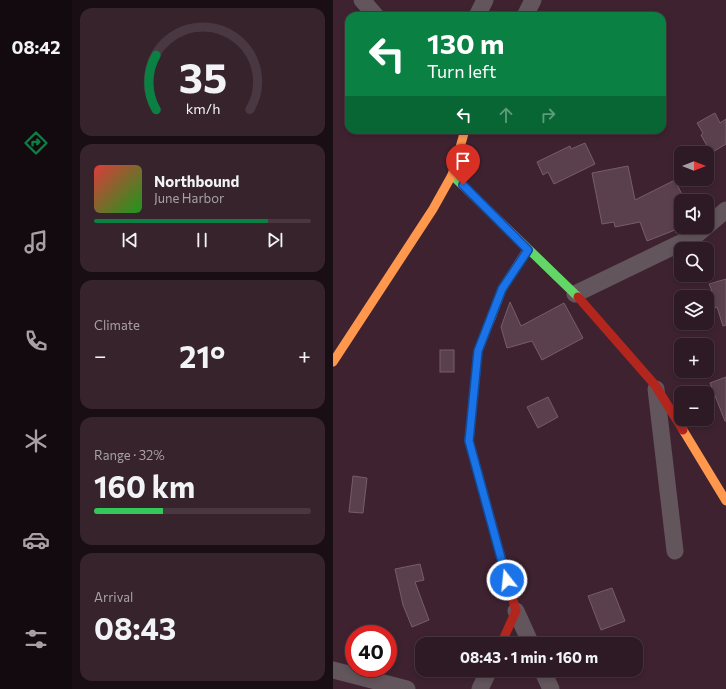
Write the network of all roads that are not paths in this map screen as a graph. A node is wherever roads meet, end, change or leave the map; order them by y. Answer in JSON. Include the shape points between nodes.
{"nodes":[{"id":1,"x":362,"y":0,"type":"edge"},
{"id":2,"x":485,"y":0,"type":"edge"},
{"id":3,"x":533,"y":0,"type":"edge"},
{"id":4,"x":372,"y":12,"type":"edge"},
{"id":5,"x":479,"y":12,"type":"edge"},
{"id":6,"x":527,"y":12,"type":"edge"},
{"id":7,"x":464,"y":134,"type":"edge"},
{"id":8,"x":452,"y":175,"type":"junction"},
{"id":9,"x":726,"y":210,"type":"edge"},
{"id":10,"x":714,"y":220,"type":"edge"},
{"id":11,"x":697,"y":234,"type":"edge"},
{"id":12,"x":528,"y":250,"type":"junction"},
{"id":13,"x":575,"y":294,"type":"junction"},
{"id":14,"x":333,"y":362,"type":"edge"},
{"id":15,"x":655,"y":385,"type":"junction"},
{"id":16,"x":726,"y":501,"type":"edge"},
{"id":17,"x":675,"y":552,"type":"dead end"},
{"id":18,"x":516,"y":611,"type":"junction"},
{"id":19,"x":504,"y":637,"type":"edge"},
{"id":20,"x":528,"y":637,"type":"edge"},
{"id":21,"x":333,"y":670,"type":"edge"},
{"id":22,"x":486,"y":677,"type":"edge"},
{"id":23,"x":546,"y":677,"type":"edge"},
{"id":24,"x":407,"y":689,"type":"edge"},
{"id":25,"x":480,"y":689,"type":"edge"},
{"id":26,"x":551,"y":689,"type":"edge"}],
"edges":[{"from":1,"to":4,"type":"street"},
{"from":2,"to":5,"type":"street"},
{"from":3,"to":6,"type":"street"},
{"from":7,"to":8,"type":"street"},
{"from":8,"to":12,"type":"street"},
{"from":8,"to":14,"type":"street","via":[[433,209]]},
{"from":9,"to":10,"type":"street"},
{"from":11,"to":13,"type":"street"},
{"from":12,"to":13,"type":"street"},
{"from":12,"to":18,"type":"street","via":[[502,289],[478,351],[469,441]]},
{"from":13,"to":15,"type":"street"},
{"from":15,"to":16,"type":"street"},
{"from":15,"to":17,"type":"street"},
{"from":18,"to":19,"type":"street"},
{"from":18,"to":20,"type":"street"},
{"from":21,"to":24,"type":"street"},
{"from":22,"to":25,"type":"street"},
{"from":23,"to":26,"type":"street"}]}
